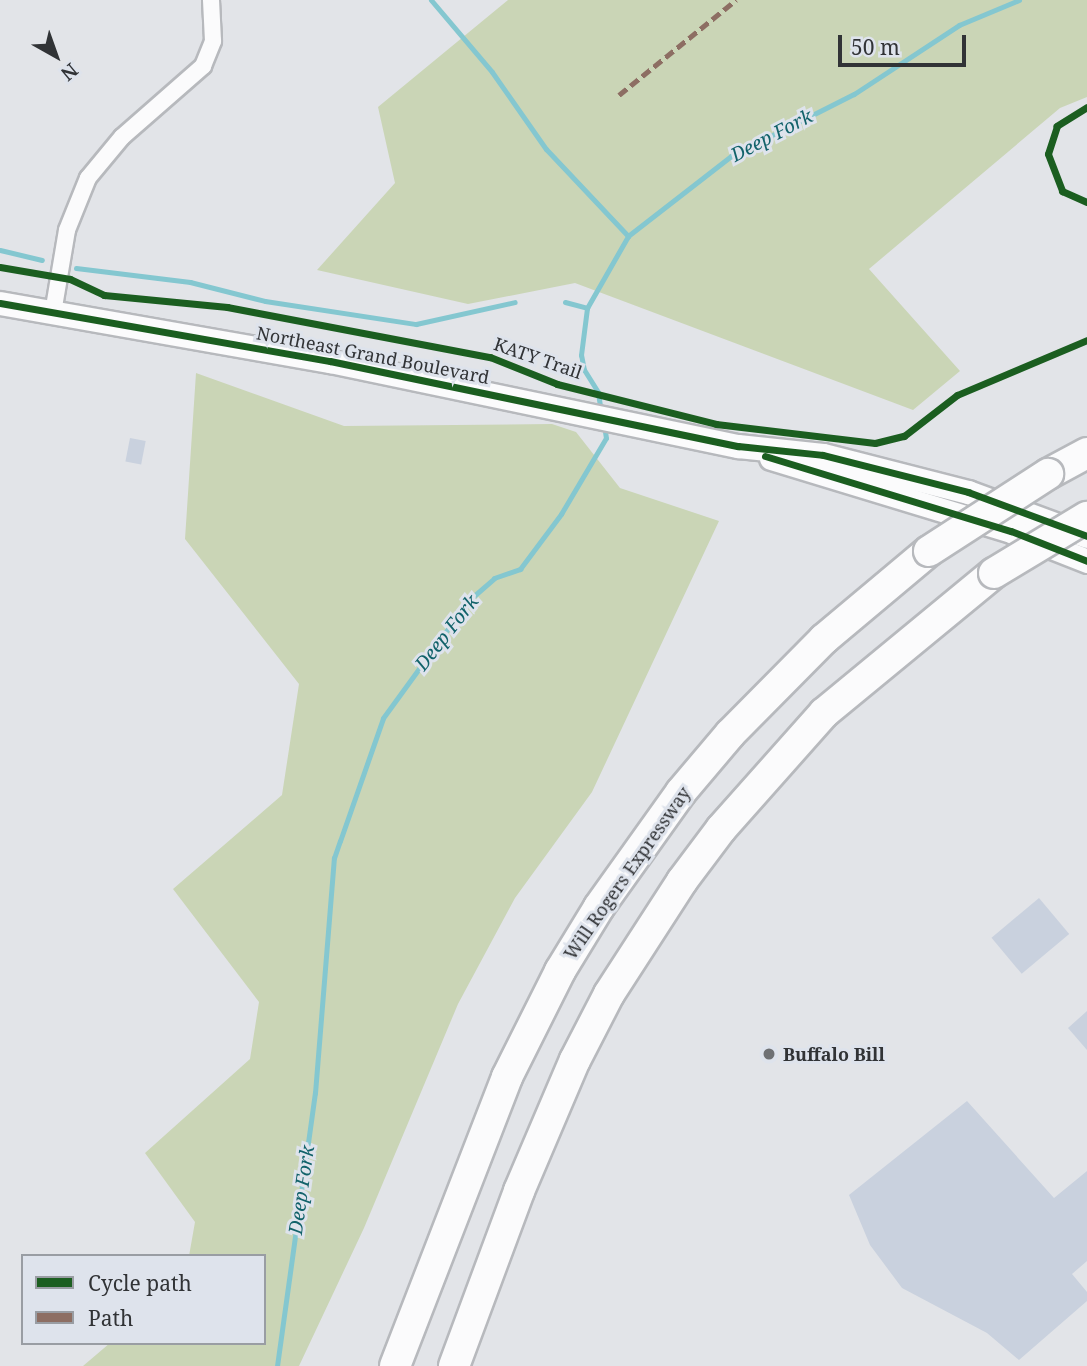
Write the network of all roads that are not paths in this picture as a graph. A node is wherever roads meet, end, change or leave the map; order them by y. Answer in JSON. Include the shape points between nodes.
{"nodes":[{"id":1,"x":211,"y":0,"type":"edge"},
{"id":2,"x":0,"y":303,"type":"edge"},
{"id":3,"x":53,"y":313,"type":"junction"},
{"id":4,"x":738,"y":446,"type":"junction"},
{"id":5,"x":1087,"y":453,"type":"edge"},
{"id":6,"x":1087,"y":517,"type":"edge"},
{"id":7,"x":1087,"y":537,"type":"edge"},
{"id":8,"x":1087,"y":561,"type":"edge"},
{"id":9,"x":458,"y":1358,"type":"edge"},
{"id":10,"x":396,"y":1366,"type":"edge"}],
"edges":[{"from":1,"to":3,"type":"street","via":[[213,41],[203,66],[122,138],[88,178],[67,230]]},
{"from":2,"to":3,"type":"street","name":"Northeast Grand Boulevard"},
{"from":3,"to":4,"type":"street","name":"Northeast Grand Boulevard","via":[[561,408]]},
{"from":4,"to":7,"type":"street","name":"Northeast Grand Boulevard","via":[[823,455],[910,474],[1037,515]]},
{"from":4,"to":8,"type":"street","name":"Northeast Grand Boulevard","via":[[819,476],[1011,531]]},
{"from":5,"to":10,"type":"highway","name":"Will Rogers Expressway","bridge":true,"via":[[929,551],[824,639],[730,734],[681,792],[599,907],[560,971],[507,1077]]},
{"from":6,"to":9,"type":"highway","bridge":true,"via":[[994,573],[824,713],[720,829],[609,994],[575,1060],[523,1180]]}]}
